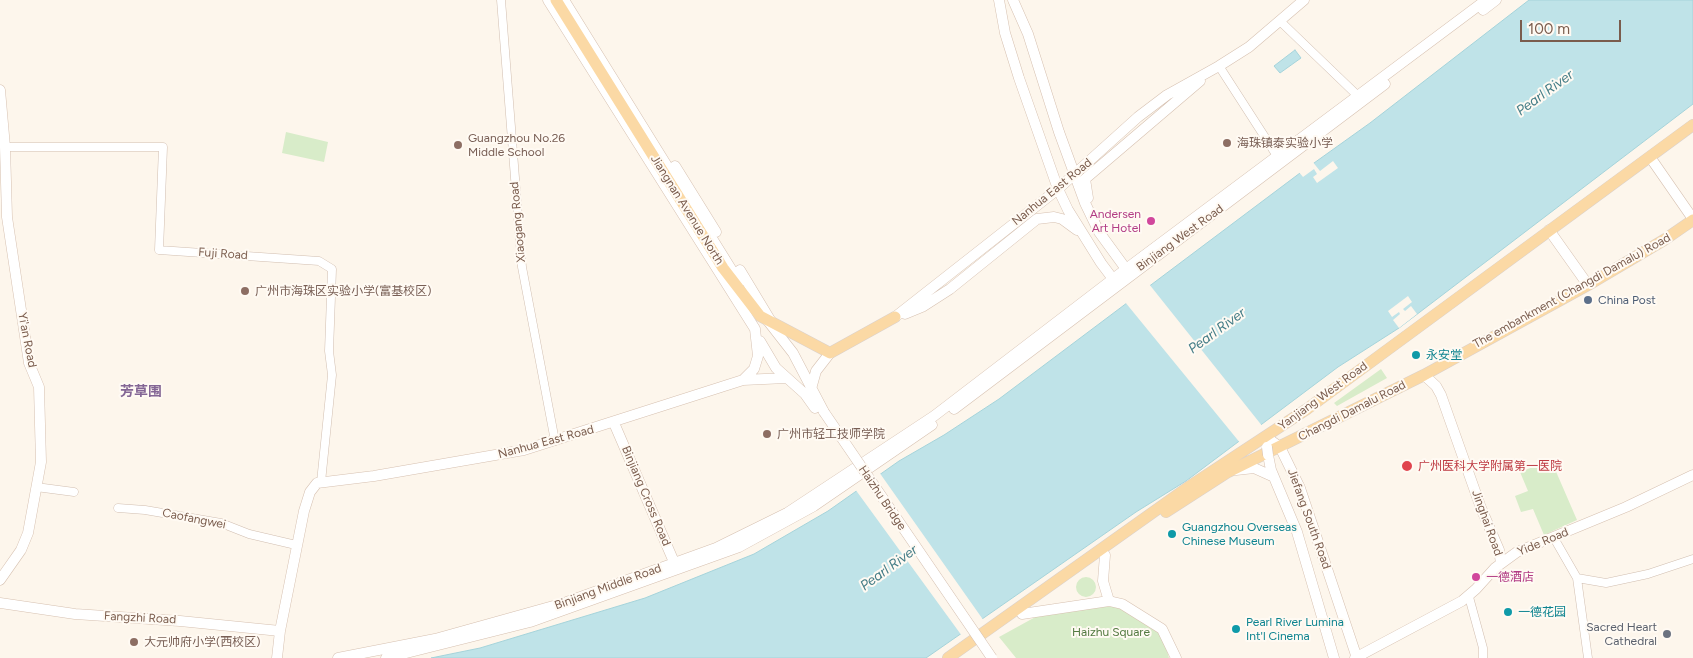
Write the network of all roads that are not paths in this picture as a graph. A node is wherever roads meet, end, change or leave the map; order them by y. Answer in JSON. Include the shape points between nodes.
{"nodes":[{"id":1,"x":501,"y":0,"type":"edge"},
{"id":2,"x":548,"y":0,"type":"edge"},
{"id":3,"x":556,"y":0,"type":"edge"},
{"id":4,"x":564,"y":0,"type":"edge"},
{"id":5,"x":571,"y":0,"type":"edge"},
{"id":6,"x":999,"y":0,"type":"edge"},
{"id":7,"x":1013,"y":0,"type":"edge"},
{"id":8,"x":1304,"y":0,"type":"edge"},
{"id":9,"x":1486,"y":0,"type":"edge"},
{"id":10,"x":1496,"y":0,"type":"edge"},
{"id":11,"x":1281,"y":22,"type":"junction"},
{"id":12,"x":1219,"y":66,"type":"junction"},
{"id":13,"x":1208,"y":73,"type":"junction"},
{"id":14,"x":0,"y":90,"type":"edge"},
{"id":15,"x":1358,"y":96,"type":"junction"},
{"id":16,"x":1693,"y":126,"type":"edge"},
{"id":17,"x":1137,"y":129,"type":"dead end"},
{"id":18,"x":5,"y":147,"type":"junction"},
{"id":19,"x":1650,"y":157,"type":"junction"},
{"id":20,"x":1280,"y":159,"type":"junction"},
{"id":21,"x":1079,"y":179,"type":"junction"},
{"id":22,"x":1058,"y":189,"type":"junction"},
{"id":23,"x":1032,"y":209,"type":"junction"},
{"id":24,"x":4,"y":218,"type":"edge"},
{"id":25,"x":1693,"y":220,"type":"edge"},
{"id":26,"x":1549,"y":230,"type":"junction"},
{"id":27,"x":1082,"y":234,"type":"junction"},
{"id":28,"x":1016,"y":236,"type":"junction"},
{"id":29,"x":722,"y":268,"type":"junction"},
{"id":30,"x":1126,"y":269,"type":"junction"},
{"id":31,"x":1118,"y":280,"type":"junction"},
{"id":32,"x":1588,"y":285,"type":"junction"},
{"id":33,"x":896,"y":317,"type":"junction"},
{"id":34,"x":772,"y":325,"type":"junction"},
{"id":35,"x":755,"y":329,"type":"junction"},
{"id":36,"x":830,"y":353,"type":"junction"},
{"id":37,"x":1424,"y":375,"type":"junction"},
{"id":38,"x":786,"y":378,"type":"junction"},
{"id":39,"x":744,"y":380,"type":"junction"},
{"id":40,"x":811,"y":390,"type":"junction"},
{"id":41,"x":1308,"y":409,"type":"junction"},
{"id":42,"x":822,"y":413,"type":"junction"},
{"id":43,"x":614,"y":423,"type":"junction"},
{"id":44,"x":1320,"y":427,"type":"junction"},
{"id":45,"x":555,"y":441,"type":"junction"},
{"id":46,"x":1267,"y":447,"type":"junction"},
{"id":47,"x":1280,"y":447,"type":"junction"},
{"id":48,"x":861,"y":470,"type":"joint"},
{"id":49,"x":1228,"y":472,"type":"junction"},
{"id":50,"x":1693,"y":475,"type":"edge"},
{"id":51,"x":1295,"y":476,"type":"junction"},
{"id":52,"x":1275,"y":481,"type":"junction"},
{"id":53,"x":317,"y":484,"type":"junction"},
{"id":54,"x":36,"y":487,"type":"junction"},
{"id":55,"x":74,"y":492,"type":"dead end"},
{"id":56,"x":118,"y":508,"type":"dead end"},
{"id":57,"x":1554,"y":538,"type":"junction"},
{"id":58,"x":296,"y":545,"type":"junction"},
{"id":59,"x":1105,"y":555,"type":"junction"},
{"id":60,"x":1693,"y":559,"type":"edge"},
{"id":61,"x":1501,"y":563,"type":"junction"},
{"id":62,"x":676,"y":567,"type":"junction"},
{"id":63,"x":1577,"y":578,"type":"junction"},
{"id":64,"x":0,"y":580,"type":"edge"},
{"id":65,"x":1469,"y":596,"type":"junction"},
{"id":66,"x":1109,"y":601,"type":"junction"},
{"id":67,"x":0,"y":603,"type":"edge"},
{"id":68,"x":1022,"y":614,"type":"junction"},
{"id":69,"x":280,"y":630,"type":"junction"},
{"id":70,"x":277,"y":658,"type":"edge"},
{"id":71,"x":338,"y":658,"type":"edge"},
{"id":72,"x":386,"y":658,"type":"edge"},
{"id":73,"x":948,"y":658,"type":"edge"},
{"id":74,"x":958,"y":658,"type":"edge"},
{"id":75,"x":987,"y":658,"type":"edge"},
{"id":76,"x":992,"y":658,"type":"edge"},
{"id":77,"x":1176,"y":658,"type":"edge"},
{"id":78,"x":1334,"y":658,"type":"edge"},
{"id":79,"x":1356,"y":658,"type":"edge"},
{"id":80,"x":1483,"y":658,"type":"edge"},
{"id":81,"x":1588,"y":658,"type":"edge"}],
"edges":[{"from":1,"to":45,"type":"street","name":"Xiaogang Road","via":[[522,267]]},
{"from":2,"to":35,"type":"main road"},
{"from":3,"to":29,"type":"main road","name":"Jiangnan Avenue North"},
{"from":4,"to":34,"type":"main road","name":"Jiangnan Avenue North","via":[[730,267]]},
{"from":5,"to":34,"type":"main road"},
{"from":6,"to":22,"type":"main road","via":[[1016,70]]},
{"from":7,"to":21,"type":"main road"},
{"from":8,"to":11,"type":"main road"},
{"from":9,"to":15,"type":"main road","name":"Binjiang West Road"},
{"from":10,"to":20,"type":"main road","name":"Binjiang West Road"},
{"from":11,"to":12,"type":"main road"},
{"from":11,"to":15,"type":"street"},
{"from":12,"to":13,"type":"main road"},
{"from":12,"to":20,"type":"street"},
{"from":13,"to":17,"type":"main road"},
{"from":13,"to":21,"type":"main road","name":"Nanhua East Road","via":[[1174,105]]},
{"from":14,"to":18,"type":"main road","name":"Yi'an Road"},
{"from":15,"to":20,"type":"main road","name":"Binjiang West Road"},
{"from":16,"to":19,"type":"main road","name":"Yanjiang West Road"},
{"from":18,"to":24,"type":"main road","name":"Yi'an Road"},
{"from":18,"to":53,"type":"street","name":"Fuji Road","via":[[163,147],[159,250],[319,261],[332,269],[329,351],[332,375]]},
{"from":19,"to":25,"type":"main road"},
{"from":19,"to":26,"type":"main road","name":"Yanjiang West Road"},
{"from":20,"to":30,"type":"main road","name":"Binjiang West Road"},
{"from":20,"to":31,"type":"main road","name":"Binjiang West Road"},
{"from":21,"to":22,"type":"main road","name":"Nanhua East Road"},
{"from":21,"to":30,"type":"main road","via":[[1094,223]]},
{"from":22,"to":23,"type":"main road","name":"Nanhua East Road"},
{"from":22,"to":27,"type":"main road"},
{"from":23,"to":28,"type":"main road"},
{"from":23,"to":33,"type":"main road","name":"Nanhua East Road"},
{"from":24,"to":54,"type":"main road","name":"Yi'an Road","via":[[29,363],[39,387],[41,462]]},
{"from":25,"to":32,"type":"main road","name":"The embankment (Changdi Damalu) Road"},
{"from":26,"to":32,"type":"main road"},
{"from":26,"to":41,"type":"main road","name":"Yanjiang West Road"},
{"from":27,"to":28,"type":"main road","via":[[1062,219],[1048,216],[1033,221]]},
{"from":27,"to":31,"type":"main road"},
{"from":28,"to":33,"type":"main road","via":[[941,296]]},
{"from":29,"to":34,"type":"main road","via":[[757,312]]},
{"from":29,"to":35,"type":"main road","name":"Jiangnan Avenue North","via":[[748,305]]},
{"from":30,"to":31,"type":"main road"},
{"from":31,"to":48,"type":"main road","name":"Binjiang West Road"},
{"from":32,"to":37,"type":"main road","name":"The embankment (Changdi Damalu) Road"},
{"from":33,"to":36,"type":"main road","name":"Nanhua East Road"},
{"from":34,"to":36,"type":"main road","via":[[800,335]]},
{"from":34,"to":40,"type":"main road","name":"Jiangnan Avenue North","via":[[799,364]]},
{"from":35,"to":38,"type":"main road","name":"Jiangnan Avenue North","via":[[765,351]]},
{"from":35,"to":39,"type":"main road","via":[[758,356],[750,375]]},
{"from":36,"to":40,"type":"main road","name":"Nanhua East Road","via":[[816,371]]},
{"from":37,"to":44,"type":"main road","name":"Changdi Damalu Road"},
{"from":37,"to":61,"type":"main road","name":"Jinghai Road","via":[[1441,395]]},
{"from":38,"to":39,"type":"main road","name":"Nanhua East Road"},
{"from":38,"to":42,"type":"main road","name":"Jiangnan Avenue North"},
{"from":39,"to":43,"type":"main road","name":"Nanhua East Road"},
{"from":40,"to":42,"type":"main road","name":"Jiangnan Avenue North"},
{"from":41,"to":44,"type":"main road","via":[[1311,421]]},
{"from":41,"to":46,"type":"main road","name":"Yanjiang West Road"},
{"from":42,"to":75,"type":"main road","name":"Haizhu Bridge"},
{"from":42,"to":76,"type":"main road","name":"Haizhu Bridge","bridge":true},
{"from":43,"to":45,"type":"main road","name":"Nanhua East Road"},
{"from":43,"to":62,"type":"main road","name":"Binjiang Cross Road"},
{"from":44,"to":47,"type":"main road","name":"Changdi Damalu Road"},
{"from":45,"to":53,"type":"main road","name":"Nanhua East Road","via":[[495,456]]},
{"from":46,"to":47,"type":"main road","name":"Jiefang South Road"},
{"from":46,"to":52,"type":"main road","name":"Jiefang South Road"},
{"from":46,"to":73,"type":"main road","name":"Yanjiang West Road","via":[[1190,486]]},
{"from":47,"to":49,"type":"main road","name":"Yanjiang West Road"},
{"from":47,"to":51,"type":"main road","name":"Jiefang South Road"},
{"from":48,"to":62,"type":"main road","name":"Binjiang Middle Road","via":[[758,529]]},
{"from":49,"to":52,"type":"main road","via":[[1254,468]]},
{"from":49,"to":59,"type":"main road","name":"Yanjiang West Road"},
{"from":50,"to":57,"type":"main road","name":"Yide Road"},
{"from":51,"to":52,"type":"main road","via":[[1284,474]]},
{"from":51,"to":79,"type":"main road","name":"Jiefang South Road"},
{"from":52,"to":78,"type":"main road","name":"Jiefang South Road","via":[[1296,526]]},
{"from":53,"to":58,"type":"main road","via":[[306,505]]},
{"from":54,"to":55,"type":"street"},
{"from":54,"to":64,"type":"main road","name":"Yi'an Road","via":[[28,533],[21,550]]},
{"from":56,"to":58,"type":"street","name":"Caofangwei","via":[[221,523],[249,534]]},
{"from":57,"to":61,"type":"main road","name":"Yide Road","via":[[1517,552]]},
{"from":57,"to":63,"type":"street"},
{"from":58,"to":69,"type":"main road"},
{"from":59,"to":66,"type":"main road","via":[[1103,581]]},
{"from":59,"to":68,"type":"main road","name":"Yanjiang West Road"},
{"from":60,"to":63,"type":"street","via":[[1606,583]]},
{"from":61,"to":65,"type":"main road","name":"Yide Road"},
{"from":62,"to":71,"type":"main road","name":"Binjiang Middle Road","via":[[498,623],[410,645]]},
{"from":62,"to":72,"type":"main road","name":"Binjiang Middle Road","via":[[530,622]]},
{"from":63,"to":81,"type":"street"},
{"from":65,"to":79,"type":"main road","name":"Yide Road"},
{"from":65,"to":80,"type":"street"},
{"from":66,"to":68,"type":"main road"},
{"from":66,"to":77,"type":"main road","via":[[1122,604],[1162,629]]},
{"from":67,"to":69,"type":"main road","name":"Fangzhi Road","via":[[75,614]]},
{"from":68,"to":74,"type":"main road","name":"Yanjiang West Road"},
{"from":69,"to":70,"type":"main road"}]}
